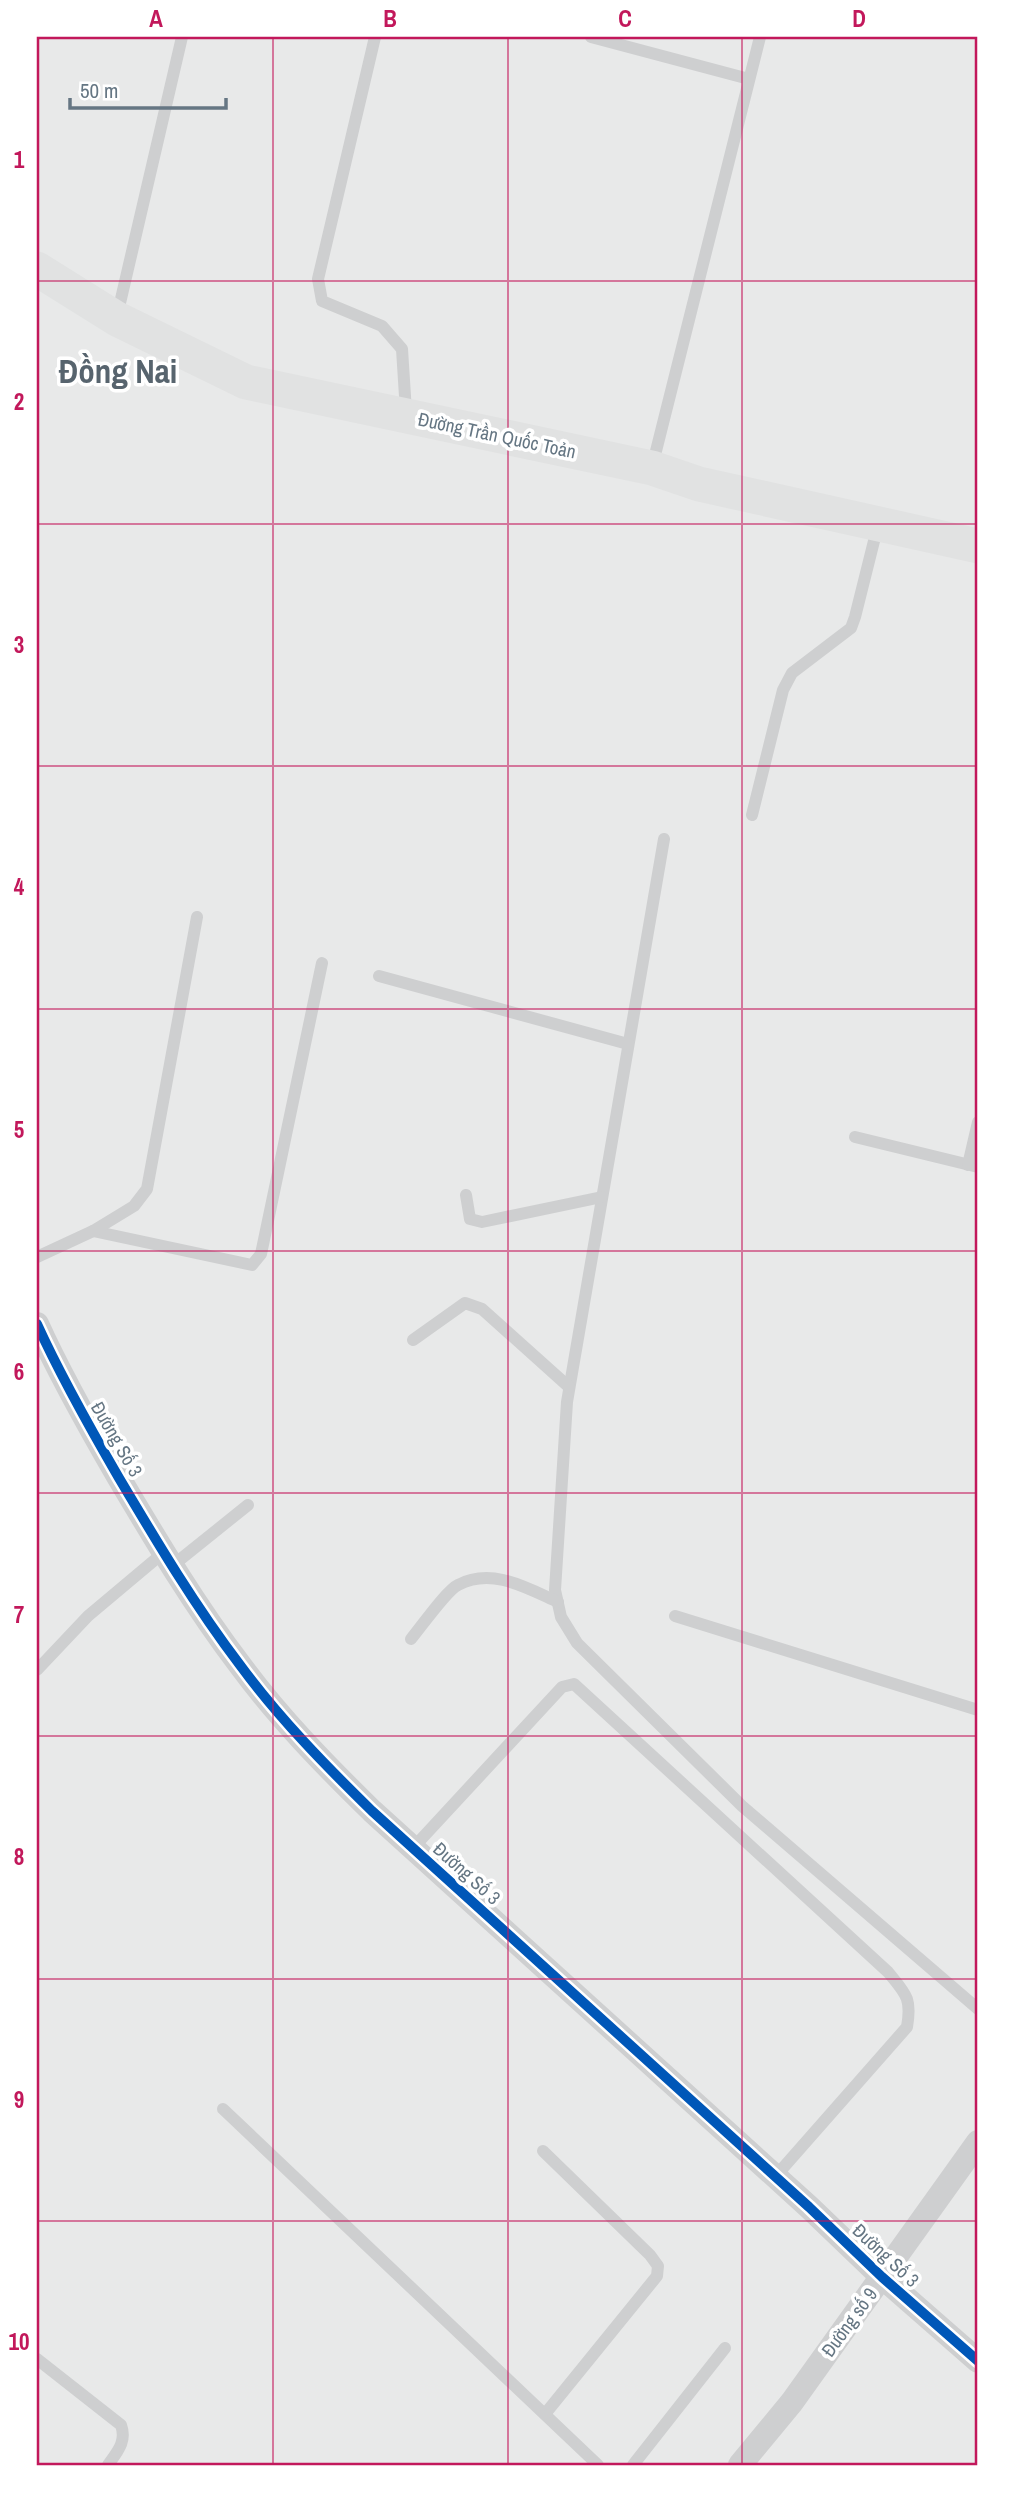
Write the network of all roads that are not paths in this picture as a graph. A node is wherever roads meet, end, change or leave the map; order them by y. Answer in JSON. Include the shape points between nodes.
{"nodes":[{"id":1,"x":182,"y":37,"type":"edge"},
{"id":2,"x":375,"y":37,"type":"edge"},
{"id":3,"x":591,"y":37,"type":"edge"},
{"id":4,"x":760,"y":37,"type":"edge"},
{"id":5,"x":749,"y":79,"type":"junction"},
{"id":6,"x":37,"y":269,"type":"edge"},
{"id":7,"x":117,"y":319,"type":"junction"},
{"id":8,"x":406,"y":416,"type":"junction"},
{"id":9,"x":652,"y":468,"type":"junction"},
{"id":10,"x":878,"y":525,"type":"junction"},
{"id":11,"x":978,"y":546,"type":"edge"},
{"id":12,"x":752,"y":815,"type":"dead end"},
{"id":13,"x":664,"y":839,"type":"dead end"},
{"id":14,"x":197,"y":917,"type":"dead end"},
{"id":15,"x":322,"y":963,"type":"dead end"},
{"id":16,"x":379,"y":976,"type":"dead end"},
{"id":17,"x":628,"y":1044,"type":"junction"},
{"id":18,"x":978,"y":1122,"type":"edge"},
{"id":19,"x":855,"y":1137,"type":"dead end"},
{"id":20,"x":973,"y":1166,"type":"edge"},
{"id":21,"x":466,"y":1195,"type":"dead end"},
{"id":22,"x":602,"y":1198,"type":"junction"},
{"id":23,"x":93,"y":1231,"type":"junction"},
{"id":24,"x":37,"y":1257,"type":"edge"},
{"id":25,"x":37,"y":1324,"type":"edge"},
{"id":26,"x":413,"y":1340,"type":"dead end"},
{"id":27,"x":569,"y":1387,"type":"junction"},
{"id":28,"x":248,"y":1506,"type":"dead end"},
{"id":29,"x":167,"y":1560,"type":"junction"},
{"id":30,"x":558,"y":1602,"type":"junction"},
{"id":31,"x":675,"y":1616,"type":"dead end"},
{"id":32,"x":411,"y":1639,"type":"dead end"},
{"id":33,"x":37,"y":1670,"type":"edge"},
{"id":34,"x":978,"y":1710,"type":"edge"},
{"id":35,"x":413,"y":1848,"type":"junction"},
{"id":36,"x":978,"y":2009,"type":"edge"},
{"id":37,"x":223,"y":2109,"type":"dead end"},
{"id":38,"x":978,"y":2142,"type":"edge"},
{"id":39,"x":543,"y":2151,"type":"dead end"},
{"id":40,"x":775,"y":2176,"type":"junction"},
{"id":41,"x":881,"y":2277,"type":"junction"},
{"id":42,"x":726,"y":2348,"type":"dead end"},
{"id":43,"x":37,"y":2359,"type":"edge"},
{"id":44,"x":978,"y":2361,"type":"edge"},
{"id":45,"x":545,"y":2414,"type":"junction"},
{"id":46,"x":108,"y":2465,"type":"edge"},
{"id":47,"x":598,"y":2465,"type":"edge"},
{"id":48,"x":633,"y":2465,"type":"edge"},
{"id":49,"x":740,"y":2465,"type":"edge"}],
"edges":[{"from":1,"to":7,"type":"lane"},
{"from":2,"to":8,"type":"lane","via":[[318,279],[322,301],[382,326],[402,349]]},
{"from":3,"to":5,"type":"lane"},
{"from":4,"to":5,"type":"lane"},
{"from":5,"to":9,"type":"lane"},
{"from":6,"to":7,"type":"main road","name":"Đường Trần Quốc Toản"},
{"from":7,"to":8,"type":"main road","name":"Đường Trần Quốc Toản","via":[[246,382]]},
{"from":8,"to":9,"type":"main road","name":"Đường Trần Quốc Toản"},
{"from":9,"to":10,"type":"main road","name":"Đường Trần Quốc Toản","via":[[699,484]]},
{"from":10,"to":11,"type":"main road","name":"Đường Trần Quốc Toản"},
{"from":10,"to":12,"type":"lane","via":[[851,628],[792,674],[783,690]]},
{"from":13,"to":17,"type":"lane"},
{"from":14,"to":23,"type":"lane","via":[[146,1189],[134,1206]]},
{"from":15,"to":23,"type":"lane","via":[[261,1254],[252,1265]]},
{"from":16,"to":17,"type":"lane"},
{"from":17,"to":22,"type":"lane"},
{"from":18,"to":20,"type":"lane"},
{"from":19,"to":20,"type":"lane"},
{"from":21,"to":22,"type":"lane","via":[[470,1219],[481,1222]]},
{"from":22,"to":27,"type":"lane"},
{"from":23,"to":24,"type":"lane"},
{"from":25,"to":29,"type":"street","name":"Đường Số 3","via":[[89,1426]]},
{"from":26,"to":27,"type":"lane","via":[[465,1303],[482,1309]]},
{"from":27,"to":30,"type":"lane","via":[[555,1590]]},
{"from":28,"to":29,"type":"lane"},
{"from":29,"to":33,"type":"lane","via":[[88,1616]]},
{"from":29,"to":35,"type":"street","name":"Đường Số 3","via":[[274,1707],[327,1767]]},
{"from":30,"to":32,"type":"lane","via":[[508,1580],[474,1580],[457,1585]]},
{"from":30,"to":36,"type":"lane","via":[[561,1617],[577,1643],[742,1806]]},
{"from":31,"to":34,"type":"lane"},
{"from":35,"to":40,"type":"street","name":"Đường Số 3"},
{"from":35,"to":40,"type":"lane","via":[[562,1686],[574,1684],[909,1996],[907,2027]]},
{"from":37,"to":45,"type":"lane"},
{"from":38,"to":41,"type":"street","name":"Đường số 9"},
{"from":39,"to":45,"type":"lane","via":[[658,2266],[657,2276]]},
{"from":40,"to":41,"type":"street","name":"Đường Số 3"},
{"from":41,"to":44,"type":"street","name":"Đường Số 3"},
{"from":41,"to":49,"type":"street","name":"Đường số 9","via":[[792,2402]]},
{"from":42,"to":48,"type":"lane"},
{"from":43,"to":46,"type":"lane","via":[[121,2425],[124,2435]]},
{"from":45,"to":47,"type":"lane"}]}
